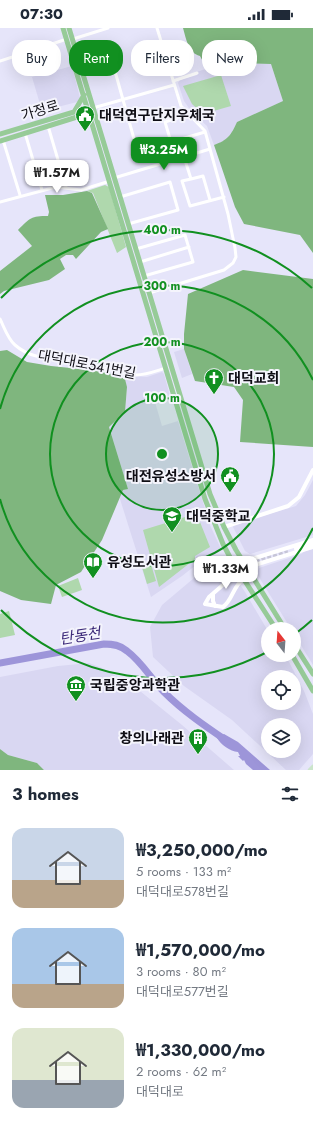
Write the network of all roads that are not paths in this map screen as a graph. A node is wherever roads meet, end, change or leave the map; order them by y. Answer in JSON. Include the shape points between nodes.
{"nodes":[{"id":1,"x":63,"y":28,"type":"edge"},
{"id":2,"x":69,"y":28,"type":"edge"},
{"id":3,"x":108,"y":28,"type":"edge"},
{"id":4,"x":157,"y":28,"type":"edge"},
{"id":5,"x":70,"y":39,"type":"junction"},
{"id":6,"x":0,"y":61,"type":"edge"},
{"id":7,"x":197,"y":73,"type":"dead end"},
{"id":8,"x":117,"y":76,"type":"edge"},
{"id":9,"x":174,"y":83,"type":"junction"},
{"id":10,"x":84,"y":95,"type":"junction"},
{"id":11,"x":124,"y":100,"type":"junction"},
{"id":12,"x":91,"y":109,"type":"junction"},
{"id":13,"x":74,"y":112,"type":"junction"},
{"id":14,"x":189,"y":114,"type":"junction"},
{"id":15,"x":48,"y":126,"type":"junction"},
{"id":16,"x":205,"y":132,"type":"junction"},
{"id":17,"x":25,"y":133,"type":"junction"},
{"id":18,"x":0,"y":134,"type":"edge"},
{"id":19,"x":1,"y":140,"type":"edge"},
{"id":20,"x":210,"y":149,"type":"junction"},
{"id":21,"x":138,"y":153,"type":"dead end"},
{"id":22,"x":184,"y":157,"type":"junction"},
{"id":23,"x":191,"y":179,"type":"junction"},
{"id":24,"x":112,"y":180,"type":"junction"},
{"id":25,"x":66,"y":188,"type":"junction"},
{"id":26,"x":42,"y":190,"type":"junction"},
{"id":27,"x":20,"y":195,"type":"junction"},
{"id":28,"x":120,"y":197,"type":"junction"},
{"id":29,"x":224,"y":197,"type":"junction"},
{"id":30,"x":210,"y":200,"type":"junction"},
{"id":31,"x":0,"y":202,"type":"edge"},
{"id":32,"x":128,"y":224,"type":"junction"},
{"id":33,"x":189,"y":247,"type":"junction"},
{"id":34,"x":136,"y":249,"type":"junction"},
{"id":35,"x":140,"y":262,"type":"junction"},
{"id":36,"x":144,"y":276,"type":"junction"},
{"id":37,"x":149,"y":293,"type":"junction"},
{"id":38,"x":0,"y":319,"type":"edge"},
{"id":39,"x":166,"y":368,"type":"junction"},
{"id":40,"x":313,"y":470,"type":"edge"},
{"id":41,"x":224,"y":527,"type":"junction"},
{"id":42,"x":313,"y":540,"type":"edge"},
{"id":43,"x":313,"y":546,"type":"edge"},
{"id":44,"x":283,"y":549,"type":"junction"},
{"id":45,"x":287,"y":554,"type":"junction"},
{"id":46,"x":241,"y":558,"type":"junction"},
{"id":47,"x":252,"y":575,"type":"junction"},
{"id":48,"x":231,"y":578,"type":"tunnel mouth"},
{"id":49,"x":244,"y":578,"type":"junction"},
{"id":50,"x":213,"y":594,"type":"junction"},
{"id":51,"x":215,"y":606,"type":"junction"},
{"id":52,"x":272,"y":622,"type":"edge"},
{"id":53,"x":281,"y":622,"type":"edge"},
{"id":54,"x":301,"y":655,"type":"edge"},
{"id":55,"x":296,"y":662,"type":"edge"},
{"id":56,"x":313,"y":674,"type":"edge"},
{"id":57,"x":313,"y":691,"type":"edge"}],
"edges":[{"from":1,"to":5,"type":"main road"},
{"from":2,"to":5,"type":"main road"},
{"from":3,"to":5,"type":"street"},
{"from":4,"to":9,"type":"street"},
{"from":5,"to":6,"type":"street"},
{"from":5,"to":10,"type":"main road"},
{"from":5,"to":12,"type":"main road"},
{"from":7,"to":9,"type":"street"},
{"from":8,"to":11,"type":"street"},
{"from":9,"to":11,"type":"street"},
{"from":9,"to":14,"type":"street","via":[[181,106]]},
{"from":10,"to":12,"type":"main road"},
{"from":10,"to":13,"type":"main road"},
{"from":11,"to":12,"type":"street"},
{"from":11,"to":21,"type":"street"},
{"from":12,"to":13,"type":"main road","name":"가정로"},
{"from":12,"to":15,"type":"main road","name":"가정로","via":[[77,117]]},
{"from":12,"to":24,"type":"main road"},
{"from":13,"to":18,"type":"main road","name":"가정로"},
{"from":14,"to":16,"type":"street"},
{"from":14,"to":16,"type":"street","via":[[165,122],[171,142]]},
{"from":15,"to":17,"type":"main road","name":"가정로"},
{"from":15,"to":25,"type":"street","name":"가정로"},
{"from":16,"to":20,"type":"street"},
{"from":17,"to":19,"type":"main road","name":"가정로"},
{"from":17,"to":26,"type":"street","name":"가정로"},
{"from":19,"to":27,"type":"street","name":"가정로"},
{"from":20,"to":22,"type":"street"},
{"from":20,"to":29,"type":"street"},
{"from":22,"to":23,"type":"street"},
{"from":22,"to":24,"type":"street"},
{"from":23,"to":30,"type":"street","via":[[203,176]]},
{"from":23,"to":30,"type":"street","via":[[182,181],[190,206]]},
{"from":24,"to":25,"type":"street","via":[[81,190]]},
{"from":24,"to":28,"type":"main road"},
{"from":24,"to":39,"type":"main road"},
{"from":25,"to":26,"type":"street"},
{"from":26,"to":27,"type":"street"},
{"from":27,"to":31,"type":"street"},
{"from":28,"to":32,"type":"main road"},
{"from":28,"to":32,"type":"street","via":[[170,182],[178,210]]},
{"from":29,"to":30,"type":"street"},
{"from":29,"to":37,"type":"street","via":[[236,248],[233,263],[224,270]]},
{"from":32,"to":34,"type":"main road"},
{"from":33,"to":34,"type":"street","via":[[185,235]]},
{"from":33,"to":35,"type":"street"},
{"from":33,"to":36,"type":"street","via":[[193,262]]},
{"from":34,"to":35,"type":"main road"},
{"from":35,"to":36,"type":"main road"},
{"from":36,"to":37,"type":"main road"},
{"from":37,"to":41,"type":"main road","via":[[210,494]]},
{"from":38,"to":39,"type":"street","name":"대덕대로541번길","via":[[15,345],[38,356],[81,362],[137,375]]},
{"from":39,"to":49,"type":"main road","via":[[205,499],[223,544]]},
{"from":40,"to":41,"type":"street","via":[[299,497],[288,506]]},
{"from":41,"to":46,"type":"main road"},
{"from":42,"to":44,"type":"street"},
{"from":43,"to":45,"type":"street"},
{"from":44,"to":45,"type":"street","via":[[283,555]]},
{"from":44,"to":46,"type":"street","via":[[248,560]]},
{"from":45,"to":47,"type":"street","via":[[258,564],[253,568]]},
{"from":46,"to":47,"type":"main road"},
{"from":47,"to":53,"type":"main road"},
{"from":48,"to":50,"type":"street"},
{"from":49,"to":51,"type":"street","via":[[226,605]]},
{"from":49,"to":52,"type":"main road"},
{"from":50,"to":51,"type":"street"},
{"from":50,"to":51,"type":"street","via":[[205,604]]},
{"from":54,"to":56,"type":"main road"},
{"from":55,"to":57,"type":"main road"}]}
